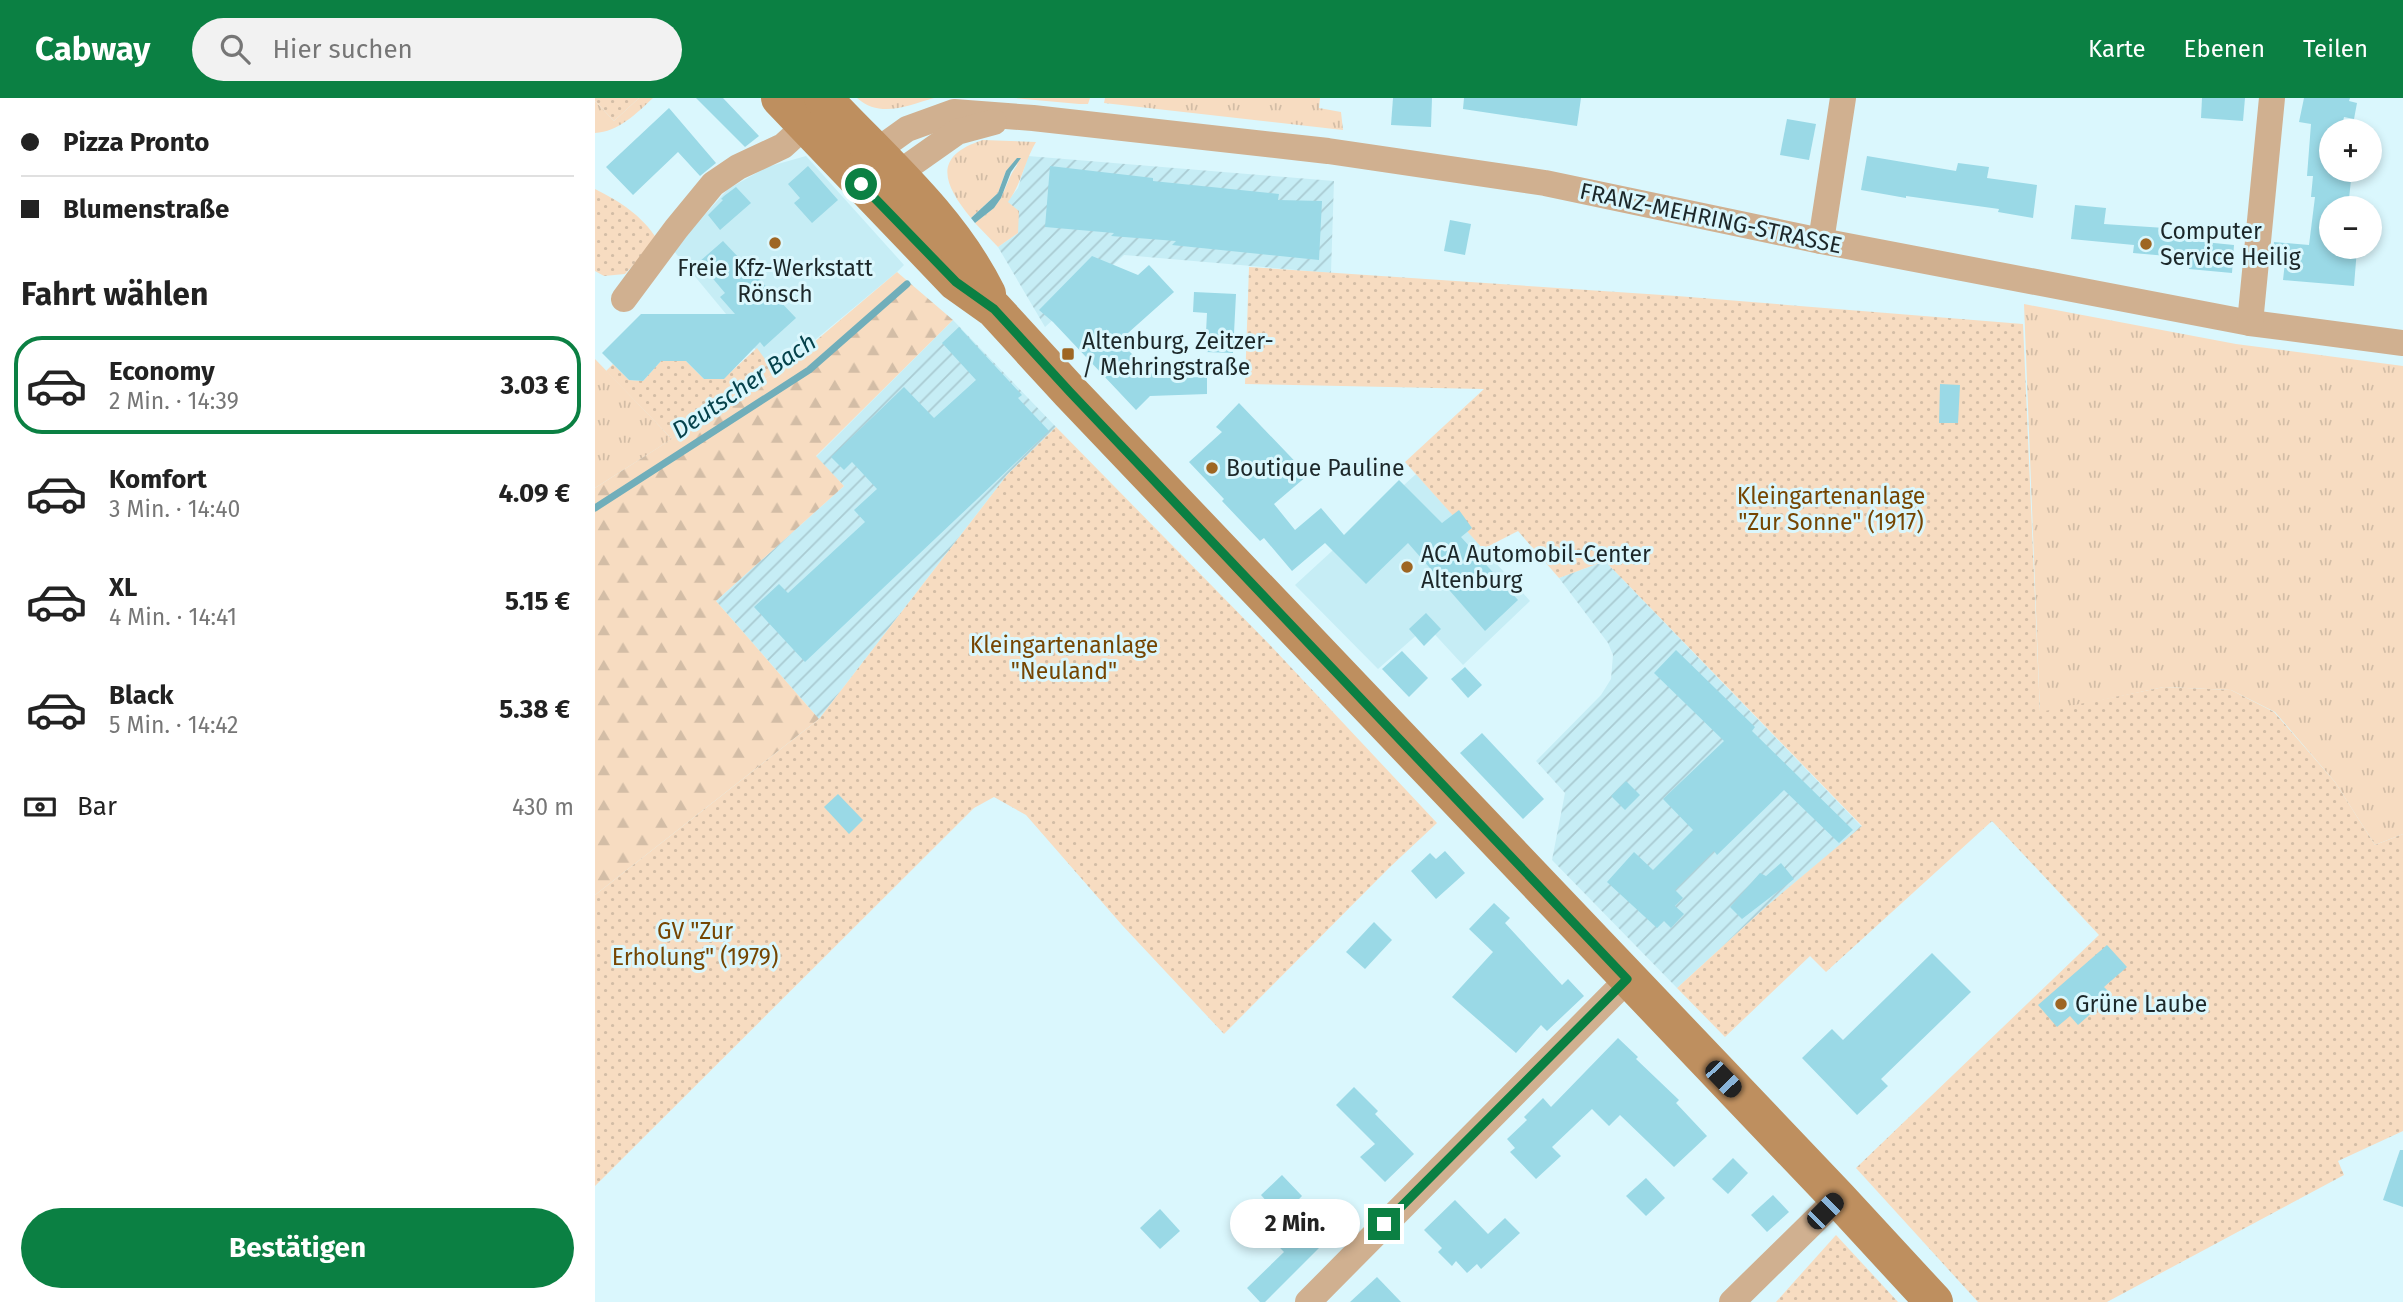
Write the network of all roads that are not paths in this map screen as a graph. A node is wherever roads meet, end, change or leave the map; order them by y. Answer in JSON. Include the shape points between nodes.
{"nodes":[{"id":1,"x":1843,"y":98,"type":"edge"},
{"id":2,"x":2272,"y":98,"type":"edge"},
{"id":3,"x":810,"y":106,"type":"edge"},
{"id":4,"x":873,"y":174,"type":"junction"},
{"id":5,"x":1821,"y":241,"type":"junction"},
{"id":6,"x":624,"y":299,"type":"dead end"},
{"id":7,"x":2250,"y":323,"type":"junction"},
{"id":8,"x":2403,"y":343,"type":"edge"},
{"id":9,"x":1627,"y":979,"type":"junction"},
{"id":10,"x":1837,"y":1198,"type":"junction"},
{"id":11,"x":1307,"y":1302,"type":"edge"},
{"id":12,"x":1732,"y":1302,"type":"edge"},
{"id":13,"x":1934,"y":1302,"type":"edge"}],
"edges":[{"from":1,"to":5,"type":"street"},
{"from":2,"to":7,"type":"street"},
{"from":3,"to":4,"type":"main road"},
{"from":3,"to":6,"type":"street","via":[[783,146],[713,184]]},
{"from":4,"to":5,"type":"street","name":"FRANZ-MEHRING-STRASSE","via":[[957,131],[1016,116],[1328,151],[1532,181]]},
{"from":4,"to":9,"type":"main road","via":[[956,282],[994,309]]},
{"from":5,"to":7,"type":"street","name":"FRANZ-MEHRING-STRASSE"},
{"from":7,"to":8,"type":"street","name":"FRANZ-MEHRING-STRASSE"},
{"from":9,"to":10,"type":"main road"},
{"from":9,"to":11,"type":"street"},
{"from":10,"to":12,"type":"street"},
{"from":10,"to":13,"type":"main road"}]}
